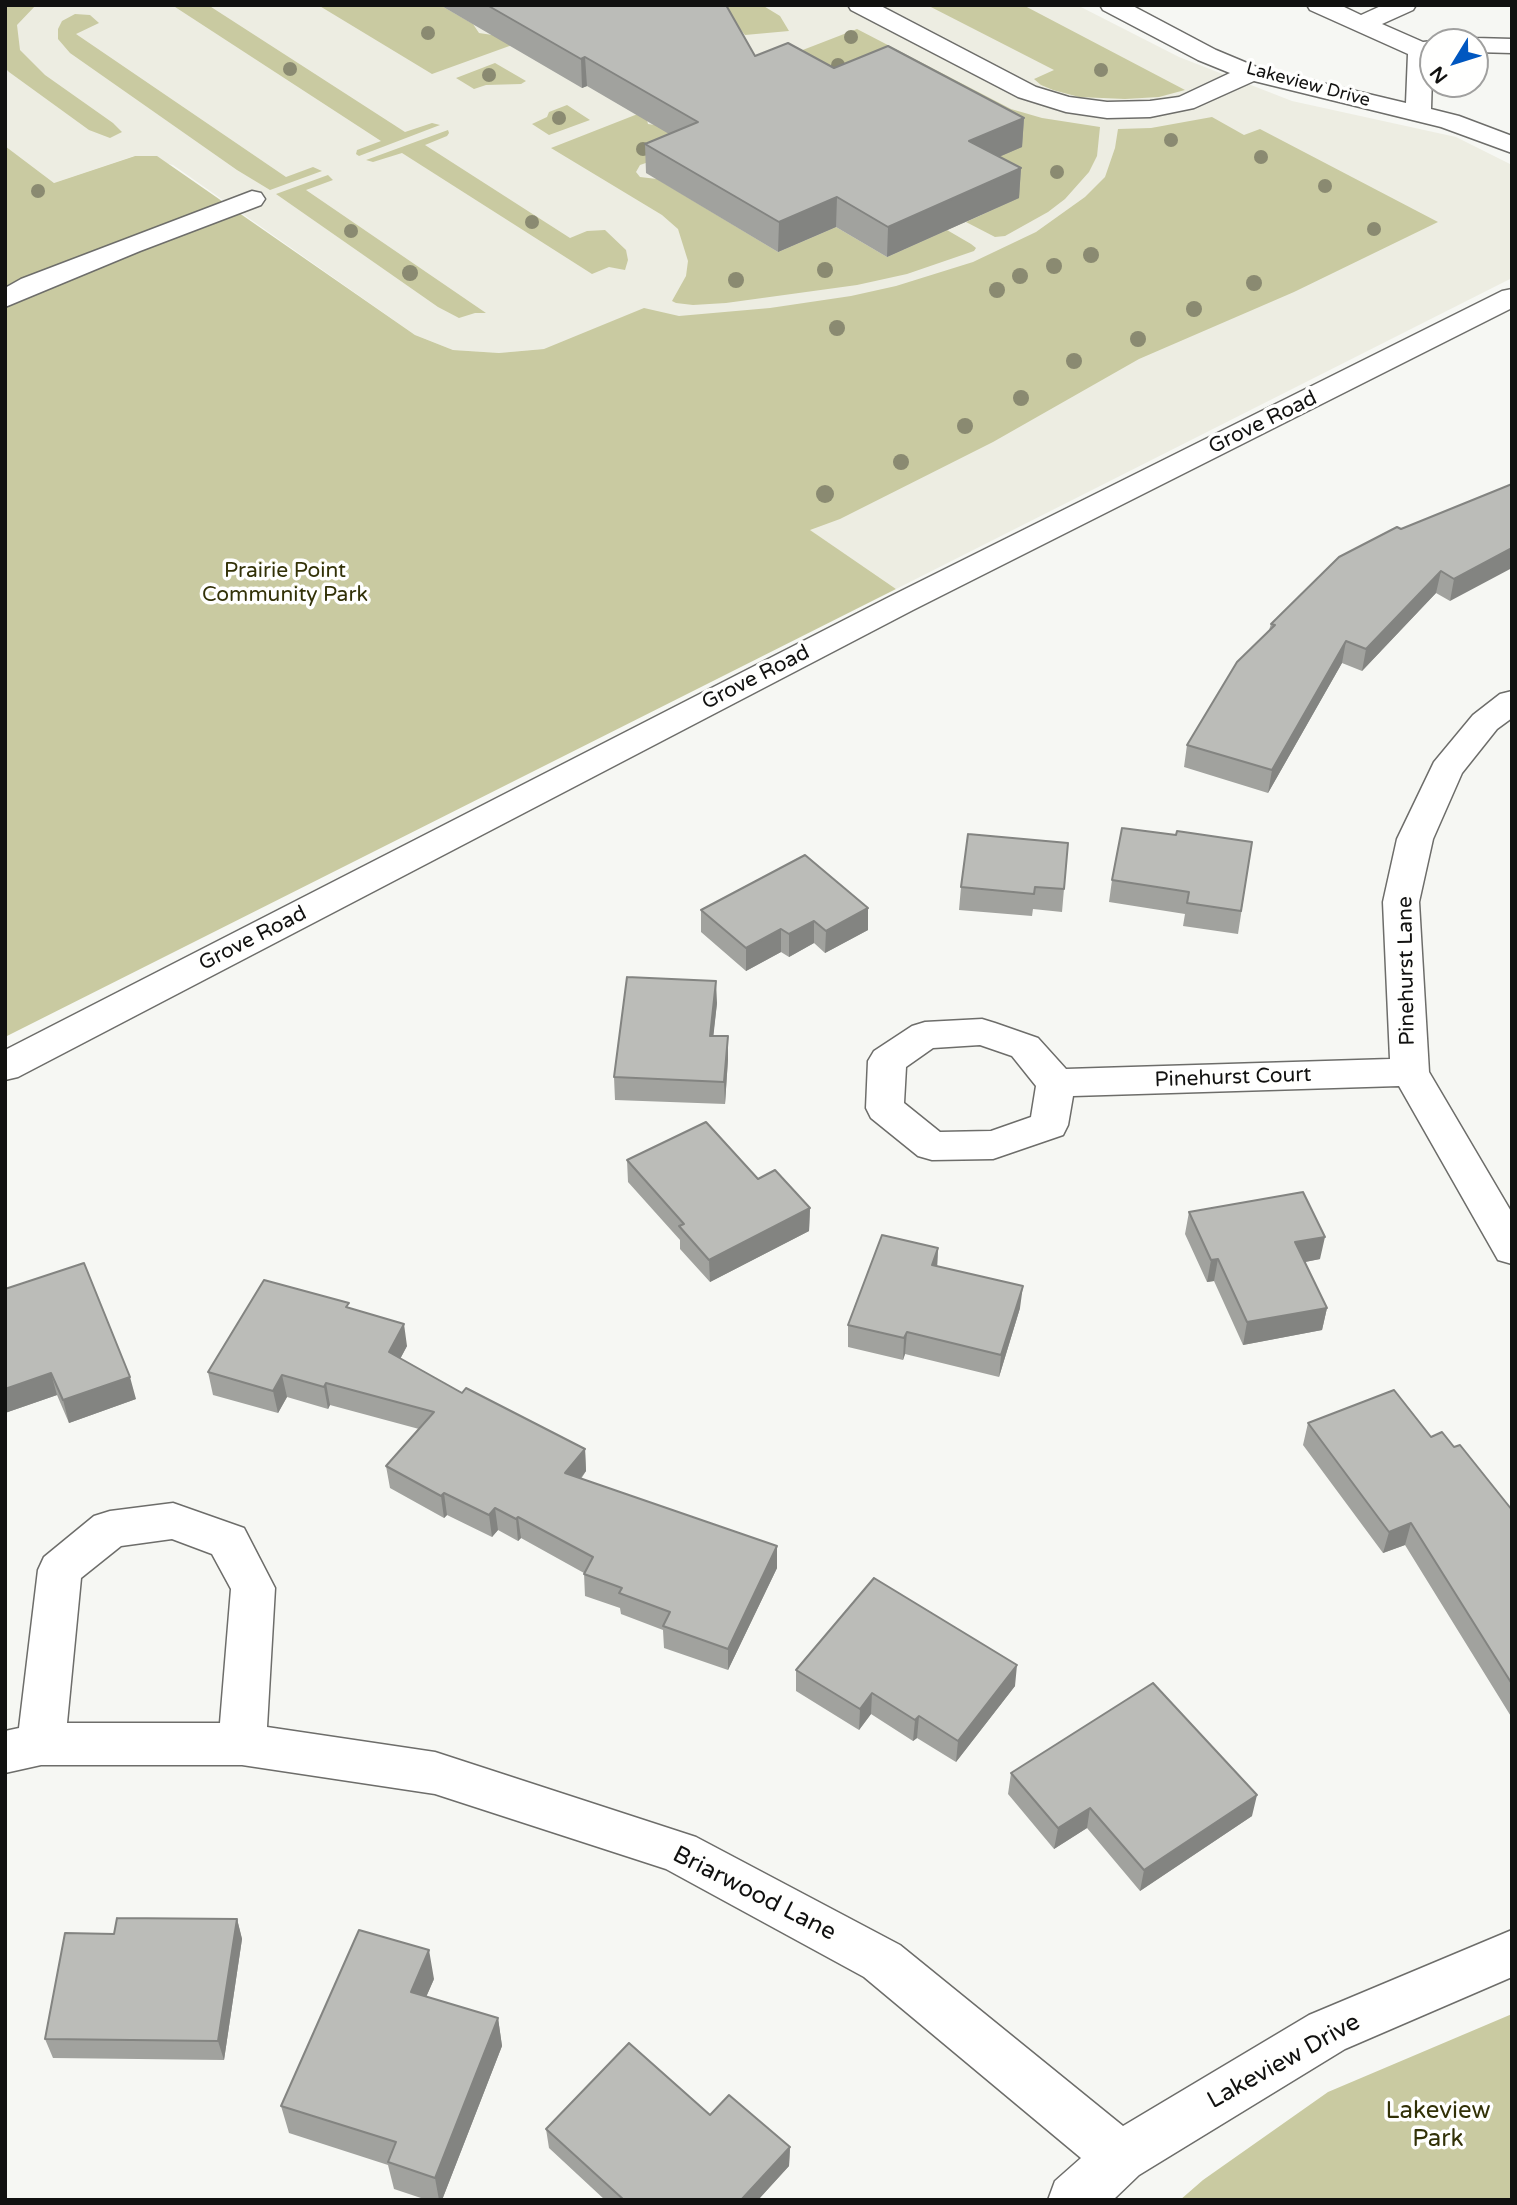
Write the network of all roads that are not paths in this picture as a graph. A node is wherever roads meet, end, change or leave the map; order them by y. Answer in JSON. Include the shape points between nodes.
{"nodes":[{"id":1,"x":860,"y":5,"type":"edge"},
{"id":2,"x":1112,"y":5,"type":"edge"},
{"id":3,"x":1319,"y":5,"type":"edge"},
{"id":4,"x":1404,"y":5,"type":"edge"},
{"id":5,"x":1361,"y":24,"type":"junction"},
{"id":6,"x":1489,"y":45,"type":"edge"},
{"id":7,"x":1419,"y":46,"type":"edge"},
{"id":8,"x":1512,"y":46,"type":"edge"},
{"id":9,"x":1251,"y":73,"type":"junction"},
{"id":10,"x":1420,"y":98,"type":"edge"},
{"id":11,"x":1418,"y":113,"type":"junction"},
{"id":12,"x":1512,"y":145,"type":"edge"},
{"id":13,"x":252,"y":199,"type":"dead end"},
{"id":14,"x":1512,"y":297,"type":"edge"},
{"id":15,"x":5,"y":299,"type":"edge"},
{"id":16,"x":1512,"y":701,"type":"edge"},
{"id":17,"x":5,"y":1068,"type":"edge"},
{"id":18,"x":1410,"y":1072,"type":"junction"},
{"id":19,"x":1056,"y":1083,"type":"dead end"},
{"id":20,"x":1512,"y":1249,"type":"edge"},
{"id":21,"x":242,"y":1744,"type":"junction"},
{"id":22,"x":23,"y":1748,"type":"edge"},
{"id":23,"x":1512,"y":1953,"type":"edge"},
{"id":24,"x":1120,"y":2157,"type":"junction"},
{"id":25,"x":1074,"y":2200,"type":"edge"}],
"edges":[{"from":1,"to":9,"type":"street","via":[[1027,92],[1066,104],[1107,110],[1161,107],[1196,99]]},
{"from":2,"to":9,"type":"street","name":"Lakeview Drive"},
{"from":3,"to":5,"type":"street"},
{"from":4,"to":5,"type":"street"},
{"from":5,"to":7,"type":"street"},
{"from":6,"to":8,"type":"street"},
{"from":9,"to":11,"type":"street","name":"Lakeview Drive"},
{"from":10,"to":11,"type":"street"},
{"from":11,"to":12,"type":"street","name":"Lakeview Drive"},
{"from":13,"to":15,"type":"street"},
{"from":14,"to":17,"type":"street","name":"Grove Road","via":[[878,615]]},
{"from":16,"to":18,"type":"street","name":"Pinehurst Lane","via":[[1485,722],[1446,770],[1415,839],[1401,902]]},
{"from":18,"to":19,"type":"street","name":"Pinehurst Court"},
{"from":18,"to":20,"type":"street","name":"Pinehurst Lane"},
{"from":21,"to":22,"type":"street","name":"Briarwood Lane"},
{"from":21,"to":22,"type":"street","name":"Briarwood Lane","via":[[253,1588],[228,1541],[173,1521],[110,1528],[61,1570]]},
{"from":21,"to":24,"type":"street","name":"Briarwood Lane","via":[[435,1773],[679,1852],[882,1961]]},
{"from":23,"to":24,"type":"street","name":"Lakeview Drive","via":[[1327,2032]]},
{"from":24,"to":25,"type":"street","name":"Lakeview Drive"}]}
